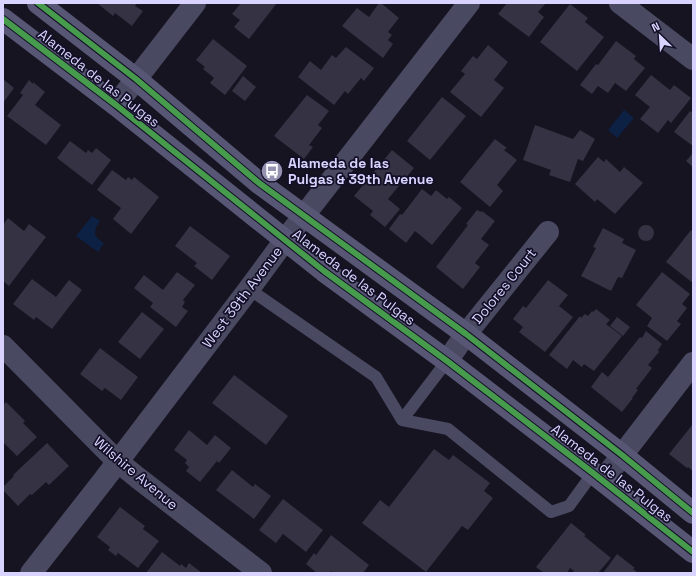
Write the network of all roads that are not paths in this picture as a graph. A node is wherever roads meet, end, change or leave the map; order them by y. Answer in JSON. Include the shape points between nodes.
{"nodes":[{"id":1,"x":38,"y":3,"type":"edge"},
{"id":2,"x":195,"y":3,"type":"edge"},
{"id":3,"x":470,"y":3,"type":"edge"},
{"id":4,"x":620,"y":3,"type":"edge"},
{"id":5,"x":3,"y":19,"type":"edge"},
{"id":6,"x":693,"y":59,"type":"edge"},
{"id":7,"x":136,"y":79,"type":"junction"},
{"id":8,"x":116,"y":105,"type":"junction"},
{"id":9,"x":304,"y":216,"type":"junction"},
{"id":10,"x":548,"y":232,"type":"dead end"},
{"id":11,"x":285,"y":240,"type":"junction"},
{"id":12,"x":249,"y":289,"type":"junction"},
{"id":13,"x":466,"y":334,"type":"junction"},
{"id":14,"x":3,"y":346,"type":"edge"},
{"id":15,"x":447,"y":361,"type":"junction"},
{"id":16,"x":693,"y":363,"type":"edge"},
{"id":17,"x":402,"y":420,"type":"junction"},
{"id":18,"x":622,"y":455,"type":"junction"},
{"id":19,"x":117,"y":461,"type":"junction"},
{"id":20,"x":598,"y":477,"type":"junction"},
{"id":21,"x":693,"y":513,"type":"edge"},
{"id":22,"x":693,"y":552,"type":"edge"},
{"id":23,"x":31,"y":573,"type":"edge"},
{"id":24,"x":261,"y":573,"type":"edge"}],
"edges":[{"from":1,"to":7,"type":"main road","name":"Alameda de las Pulgas"},
{"from":2,"to":7,"type":"street"},
{"from":3,"to":9,"type":"street","name":"West 39th Avenue"},
{"from":4,"to":6,"type":"street"},
{"from":5,"to":8,"type":"main road","name":"Alameda de las Pulgas"},
{"from":7,"to":8,"type":"street"},
{"from":7,"to":9,"type":"main road","name":"Alameda de las Pulgas","via":[[260,183]]},
{"from":8,"to":11,"type":"main road","name":"Alameda de las Pulgas"},
{"from":9,"to":11,"type":"street","name":"West 39th Avenue"},
{"from":9,"to":13,"type":"main road","name":"Alameda de las Pulgas"},
{"from":10,"to":13,"type":"street","name":"Dolores Court"},
{"from":11,"to":12,"type":"street","name":"West 39th Avenue"},
{"from":11,"to":15,"type":"main road","name":"Alameda de las Pulgas"},
{"from":12,"to":17,"type":"lane","via":[[376,377]]},
{"from":12,"to":19,"type":"street","name":"West 39th Avenue"},
{"from":13,"to":15,"type":"street","name":"Dolores Court"},
{"from":13,"to":18,"type":"main road","name":"Alameda de las Pulgas"},
{"from":14,"to":19,"type":"street","name":"Wilshire Avenue"},
{"from":15,"to":17,"type":"lane"},
{"from":15,"to":20,"type":"main road","name":"Alameda de las Pulgas"},
{"from":16,"to":18,"type":"street"},
{"from":17,"to":20,"type":"lane","via":[[448,429],[551,512],[569,506]]},
{"from":18,"to":20,"type":"street"},
{"from":18,"to":21,"type":"main road","name":"Alameda de las Pulgas"},
{"from":19,"to":23,"type":"street","name":"West 39th Avenue"},
{"from":19,"to":24,"type":"street","name":"Wilshire Avenue"},
{"from":20,"to":22,"type":"main road","name":"Alameda de las Pulgas"}]}
